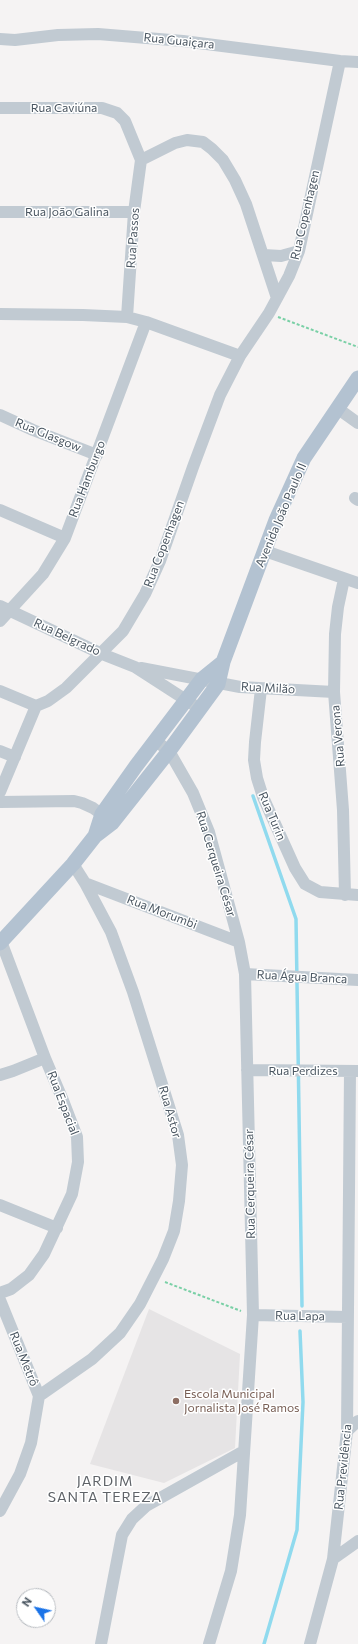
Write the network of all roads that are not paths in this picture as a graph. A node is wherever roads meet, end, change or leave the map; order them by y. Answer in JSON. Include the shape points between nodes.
{"nodes":[{"id":1,"x":0,"y":39,"type":"edge"},
{"id":2,"x":340,"y":61,"type":"junction"},
{"id":3,"x":358,"y":62,"type":"edge"},
{"id":4,"x":0,"y":108,"type":"edge"},
{"id":5,"x":140,"y":160,"type":"junction"},
{"id":6,"x":0,"y":212,"type":"edge"},
{"id":7,"x":134,"y":212,"type":"junction"},
{"id":8,"x":299,"y":251,"type":"junction"},
{"id":9,"x":264,"y":255,"type":"junction"},
{"id":10,"x":277,"y":298,"type":"junction"},
{"id":11,"x":0,"y":314,"type":"edge"},
{"id":12,"x":127,"y":317,"type":"junction"},
{"id":13,"x":146,"y":322,"type":"junction"},
{"id":14,"x":240,"y":356,"type":"junction"},
{"id":15,"x":358,"y":378,"type":"edge"},
{"id":16,"x":337,"y":408,"type":"junction"},
{"id":17,"x":0,"y":415,"type":"edge"},
{"id":18,"x":358,"y":423,"type":"edge"},
{"id":19,"x":97,"y":455,"type":"junction"},
{"id":20,"x":0,"y":510,"type":"edge"},
{"id":21,"x":65,"y":538,"type":"junction"},
{"id":22,"x":265,"y":551,"type":"junction"},
{"id":23,"x":344,"y":579,"type":"junction"},
{"id":24,"x":358,"y":583,"type":"edge"},
{"id":25,"x":5,"y":608,"type":"edge"},
{"id":26,"x":0,"y":621,"type":"edge"},
{"id":27,"x":102,"y":654,"type":"junction"},
{"id":28,"x":223,"y":662,"type":"junction"},
{"id":29,"x":135,"y":667,"type":"junction"},
{"id":30,"x":202,"y":679,"type":"junction"},
{"id":31,"x":218,"y":684,"type":"junction"},
{"id":32,"x":261,"y":689,"type":"junction"},
{"id":33,"x":0,"y":691,"type":"edge"},
{"id":34,"x":334,"y":692,"type":"junction"},
{"id":35,"x":186,"y":700,"type":"junction"},
{"id":36,"x":36,"y":706,"type":"junction"},
{"id":37,"x":200,"y":709,"type":"junction"},
{"id":38,"x":156,"y":741,"type":"junction"},
{"id":39,"x":0,"y":751,"type":"edge"},
{"id":40,"x":169,"y":751,"type":"junction"},
{"id":41,"x":15,"y":757,"type":"junction"},
{"id":42,"x":0,"y":792,"type":"edge"},
{"id":43,"x":0,"y":802,"type":"edge"},
{"id":44,"x":107,"y":818,"type":"junction"},
{"id":45,"x":73,"y":864,"type":"junction"},
{"id":46,"x":85,"y":883,"type":"junction"},
{"id":47,"x":345,"y":895,"type":"junction"},
{"id":48,"x":358,"y":896,"type":"edge"},
{"id":49,"x":1,"y":942,"type":"edge"},
{"id":50,"x":239,"y":942,"type":"junction"},
{"id":51,"x":245,"y":974,"type":"junction"},
{"id":52,"x":358,"y":980,"type":"edge"},
{"id":53,"x":45,"y":1058,"type":"junction"},
{"id":54,"x":247,"y":1070,"type":"junction"},
{"id":55,"x":354,"y":1071,"type":"edge"},
{"id":56,"x":0,"y":1075,"type":"edge"},
{"id":57,"x":0,"y":1205,"type":"edge"},
{"id":58,"x":57,"y":1228,"type":"junction"},
{"id":59,"x":0,"y":1293,"type":"edge"},
{"id":60,"x":0,"y":1300,"type":"edge"},
{"id":61,"x":253,"y":1315,"type":"junction"},
{"id":62,"x":348,"y":1317,"type":"junction"},
{"id":63,"x":39,"y":1396,"type":"junction"},
{"id":64,"x":358,"y":1421,"type":"edge"},
{"id":65,"x":348,"y":1431,"type":"junction"},
{"id":66,"x":244,"y":1451,"type":"junction"},
{"id":67,"x":0,"y":1511,"type":"edge"},
{"id":68,"x":358,"y":1542,"type":"edge"},
{"id":69,"x":333,"y":1559,"type":"junction"},
{"id":70,"x":101,"y":1644,"type":"edge"},
{"id":71,"x":209,"y":1644,"type":"edge"},
{"id":72,"x":310,"y":1644,"type":"edge"}],
"edges":[{"from":1,"to":2,"type":"street","name":"Rua Guaiçara","via":[[98,34],[183,41]]},
{"from":2,"to":3,"type":"street","name":"Rua Guaiçara"},
{"from":2,"to":8,"type":"street","name":"Rua Copenhagen"},
{"from":4,"to":5,"type":"street","name":"Rua Caviúna","via":[[110,110],[124,121]]},
{"from":5,"to":7,"type":"street","name":"Rua Passos"},
{"from":5,"to":9,"type":"street","via":[[175,143],[187,140],[203,142],[223,160],[235,180]]},
{"from":6,"to":7,"type":"street","name":"Rua João Galina"},
{"from":7,"to":12,"type":"street","name":"Rua Passos"},
{"from":8,"to":9,"type":"street","via":[[281,256]]},
{"from":8,"to":10,"type":"street","name":"Rua Copenhagen"},
{"from":9,"to":10,"type":"street"},
{"from":10,"to":14,"type":"street","name":"Rua Copenhagen"},
{"from":11,"to":12,"type":"street"},
{"from":12,"to":13,"type":"street"},
{"from":13,"to":14,"type":"street"},
{"from":13,"to":19,"type":"street","name":"Rua Hamburgo"},
{"from":14,"to":27,"type":"street","name":"Rua Copenhagen","via":[[220,395],[146,594],[123,631]]},
{"from":15,"to":16,"type":"main road","name":"Avenida João Paulo II"},
{"from":16,"to":18,"type":"street"},
{"from":16,"to":22,"type":"main road","name":"Avenida João Paulo II","via":[[304,458]]},
{"from":17,"to":19,"type":"street","name":"Rua Glasgow"},
{"from":19,"to":21,"type":"street","name":"Rua Hamburgo"},
{"from":20,"to":21,"type":"street"},
{"from":21,"to":25,"type":"street","name":"Rua Hamburgo","via":[[43,574]]},
{"from":22,"to":23,"type":"street"},
{"from":22,"to":28,"type":"main road","name":"Avenida João Paulo II"},
{"from":23,"to":24,"type":"street"},
{"from":23,"to":34,"type":"street","name":"Rua Verona","via":[[335,634]]},
{"from":25,"to":26,"type":"street","name":"Rua Hamburgo"},
{"from":25,"to":27,"type":"street","name":"Rua Belgrado"},
{"from":27,"to":29,"type":"street","name":"Rua Belgrado"},
{"from":27,"to":36,"type":"street","name":"Rua Copenhagen","via":[[66,688],[48,702]]},
{"from":28,"to":30,"type":"main road","name":"Avenida João Paulo II"},
{"from":28,"to":31,"type":"main road","name":"Avenida João Paulo II"},
{"from":29,"to":30,"type":"street","name":"Rua Belgrado"},
{"from":29,"to":35,"type":"street","name":"Rua Belgrado"},
{"from":30,"to":31,"type":"street","name":"Rua Milão"},
{"from":30,"to":35,"type":"main road","name":"Avenida João Paulo II"},
{"from":31,"to":32,"type":"street","name":"Rua Milão"},
{"from":31,"to":37,"type":"main road","name":"Avenida João Paulo II"},
{"from":32,"to":34,"type":"street","name":"Rua Milão"},
{"from":32,"to":47,"type":"street","name":"Rua Turin","via":[[254,760],[263,797],[301,879],[310,888],[320,892]]},
{"from":33,"to":36,"type":"street"},
{"from":34,"to":47,"type":"street","name":"Rua Verona","via":[[343,810]]},
{"from":35,"to":37,"type":"street","name":"Rua Belgrado"},
{"from":35,"to":38,"type":"main road","name":"Avenida João Paulo II"},
{"from":36,"to":41,"type":"street"},
{"from":37,"to":40,"type":"main road","name":"Avenida João Paulo II"},
{"from":38,"to":40,"type":"street","name":"Rua Cerqueira César"},
{"from":38,"to":44,"type":"main road","name":"Avenida João Paulo II"},
{"from":39,"to":41,"type":"street"},
{"from":40,"to":44,"type":"main road","name":"Avenida João Paulo II"},
{"from":40,"to":50,"type":"street","name":"Rua Cerqueira César","via":[[193,793],[209,832]]},
{"from":41,"to":42,"type":"street"},
{"from":43,"to":44,"type":"street","via":[[74,801]]},
{"from":44,"to":45,"type":"main road","name":"Avenida João Paulo II"},
{"from":45,"to":46,"type":"street","name":"Rua Astor"},
{"from":45,"to":49,"type":"main road","name":"Avenida João Paulo II"},
{"from":46,"to":50,"type":"street","name":"Rua Morumbi"},
{"from":46,"to":63,"type":"street","name":"Rua Astor","via":[[111,932],[133,992],[178,1135],[182,1166],[179,1202],[174,1231],[154,1278],[120,1333],[92,1359]]},
{"from":47,"to":48,"type":"street","name":"Rua Turin"},
{"from":49,"to":53,"type":"street","name":"Rua Espacial"},
{"from":50,"to":51,"type":"street","name":"Rua Cerqueira César"},
{"from":51,"to":52,"type":"street","name":"Rua Água Branca"},
{"from":51,"to":54,"type":"street","name":"Rua Cerqueira César"},
{"from":53,"to":56,"type":"street"},
{"from":53,"to":58,"type":"street","name":"Rua Espacial","via":[[77,1137],[78,1162],[72,1194]]},
{"from":54,"to":55,"type":"street","name":"Rua Perdizes"},
{"from":54,"to":61,"type":"street","name":"Rua Cerqueira César"},
{"from":55,"to":62,"type":"street","name":"Rua Previdência"},
{"from":57,"to":58,"type":"street"},
{"from":58,"to":59,"type":"street","name":"Rua Espacial","via":[[44,1254],[29,1275],[11,1289]]},
{"from":60,"to":63,"type":"street","name":"Rua Metrô"},
{"from":61,"to":62,"type":"street","name":"Rua Lapa"},
{"from":61,"to":66,"type":"street","name":"Rua Cerqueira César"},
{"from":62,"to":65,"type":"street","name":"Rua Previdência"},
{"from":63,"to":67,"type":"street","via":[[31,1444],[20,1474]]},
{"from":64,"to":65,"type":"street"},
{"from":65,"to":69,"type":"street","name":"Rua Previdência"},
{"from":66,"to":70,"type":"street","via":[[146,1506],[132,1519],[122,1535]]},
{"from":66,"to":71,"type":"street","name":"Rua Cerqueira César","via":[[236,1544],[231,1571]]},
{"from":68,"to":69,"type":"street"},
{"from":69,"to":72,"type":"street","name":"Rua Previdência"}]}
